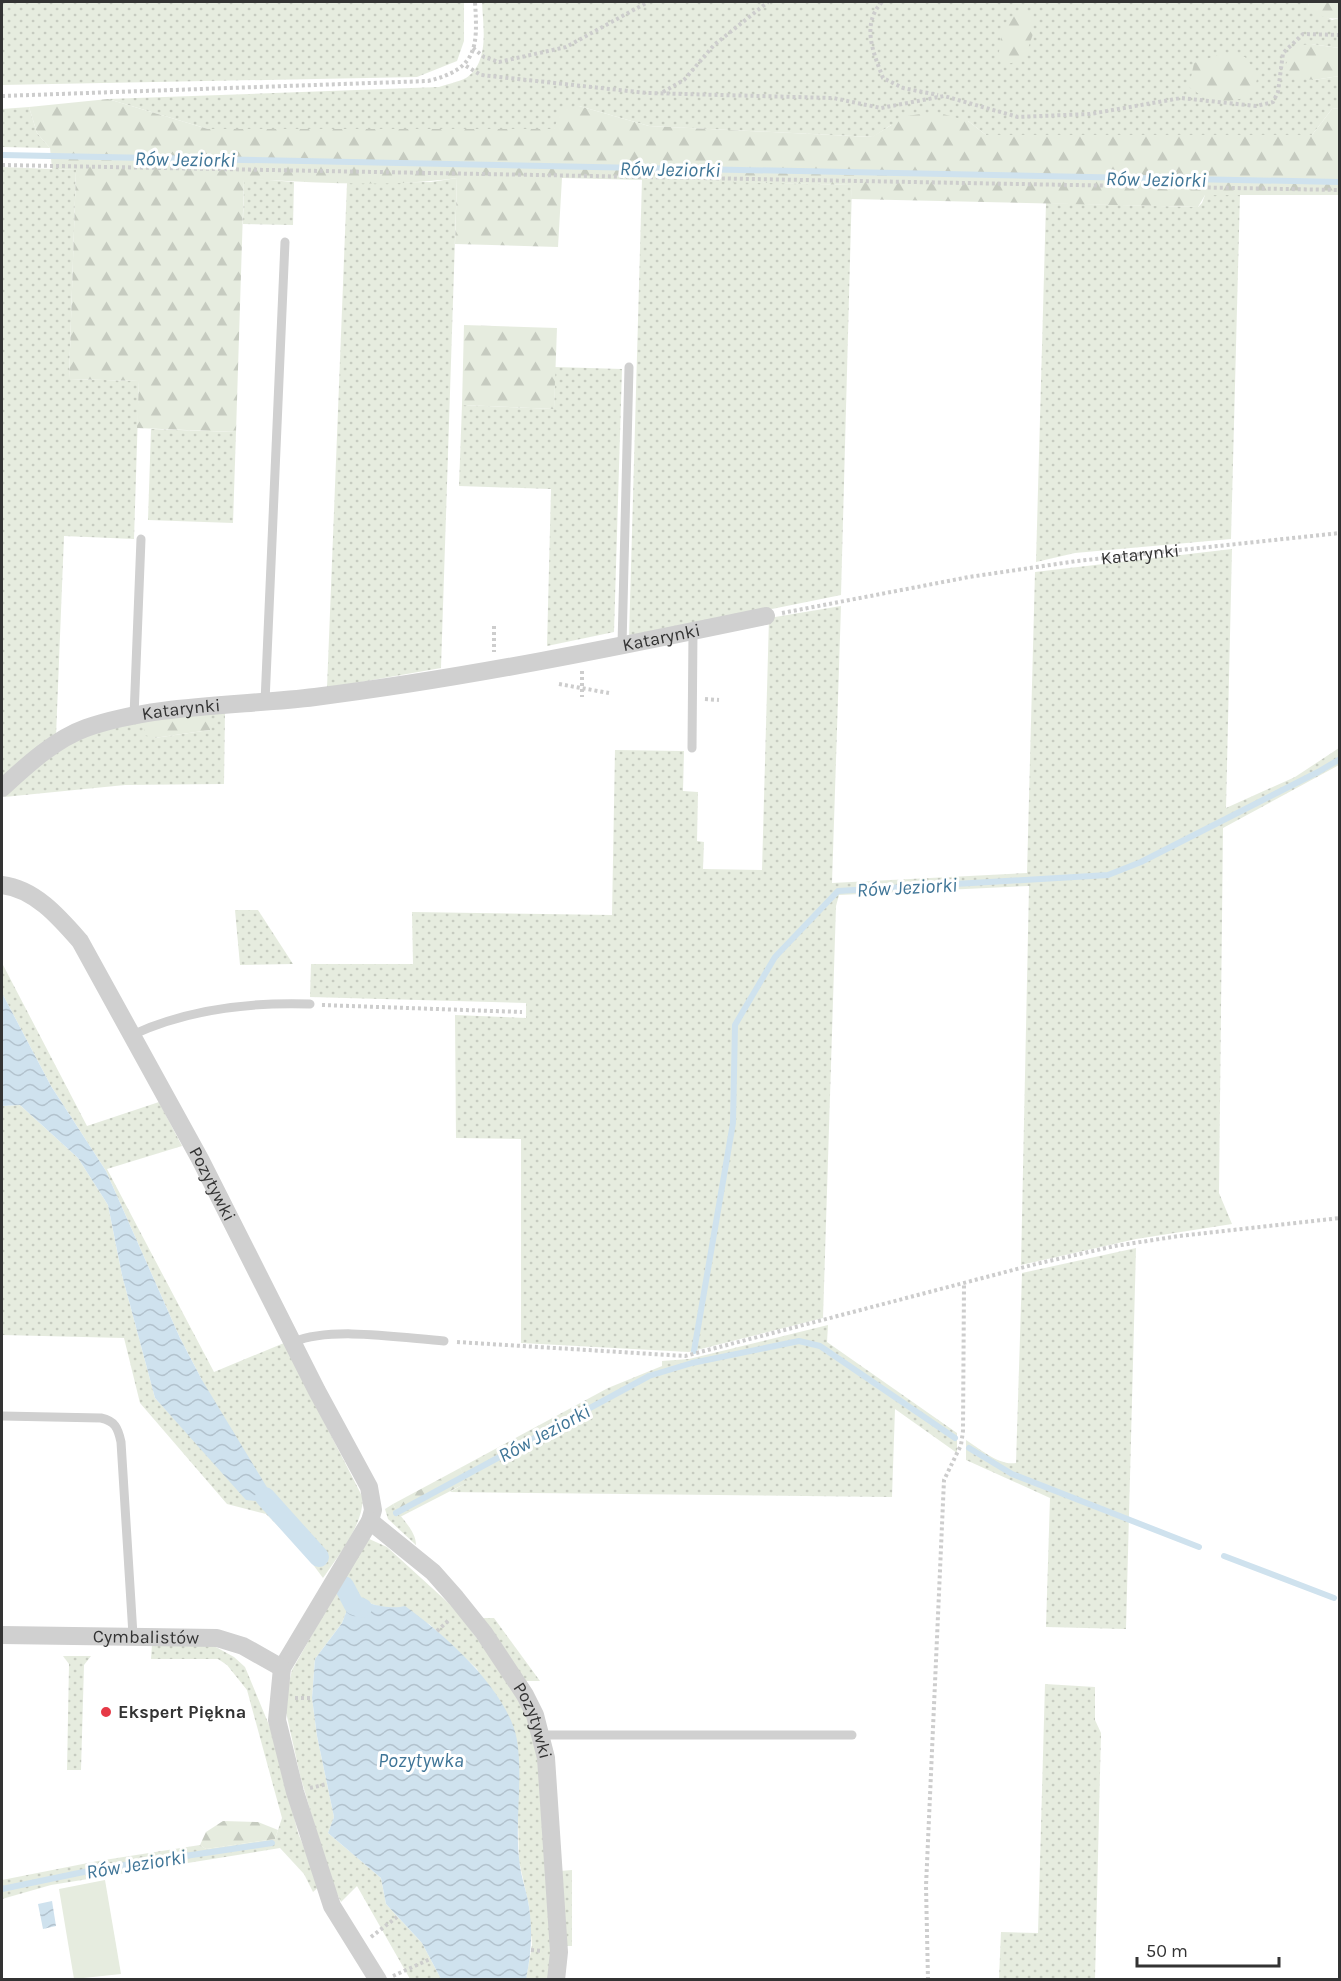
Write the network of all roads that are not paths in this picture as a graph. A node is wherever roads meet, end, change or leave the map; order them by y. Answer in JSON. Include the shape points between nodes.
{"nodes":[{"id":1,"x":285,"y":242,"type":"dead end"},
{"id":2,"x":629,"y":367,"type":"dead end"},
{"id":3,"x":141,"y":539,"type":"dead end"},
{"id":4,"x":766,"y":616,"type":"road end"},
{"id":5,"x":693,"y":631,"type":"junction"},
{"id":6,"x":622,"y":645,"type":"junction"},
{"id":7,"x":265,"y":702,"type":"junction"},
{"id":8,"x":134,"y":716,"type":"junction"},
{"id":9,"x":692,"y":748,"type":"dead end"},
{"id":10,"x":2,"y":788,"type":"edge"},
{"id":11,"x":2,"y":885,"type":"edge"},
{"id":12,"x":310,"y":1004,"type":"road end"},
{"id":13,"x":132,"y":1035,"type":"junction"},
{"id":14,"x":444,"y":1341,"type":"road end"},
{"id":15,"x":294,"y":1342,"type":"junction"},
{"id":16,"x":2,"y":1416,"type":"edge"},
{"id":17,"x":369,"y":1521,"type":"junction"},
{"id":18,"x":2,"y":1635,"type":"edge"},
{"id":19,"x":133,"y":1635,"type":"junction"},
{"id":20,"x":282,"y":1668,"type":"junction"},
{"id":21,"x":541,"y":1735,"type":"junction"},
{"id":22,"x":852,"y":1735,"type":"dead end"},
{"id":23,"x":378,"y":1980,"type":"edge"},
{"id":24,"x":556,"y":1980,"type":"edge"}],
"edges":[{"from":1,"to":7,"type":"lane"},
{"from":2,"to":6,"type":"lane"},
{"from":3,"to":8,"type":"lane"},
{"from":4,"to":5,"type":"street","name":"Katarynki"},
{"from":5,"to":6,"type":"street","name":"Katarynki"},
{"from":5,"to":9,"type":"lane"},
{"from":6,"to":7,"type":"street","name":"Katarynki","via":[[447,676]]},
{"from":7,"to":8,"type":"street","name":"Katarynki"},
{"from":8,"to":10,"type":"street","name":"Katarynki","via":[[92,726],[64,739]]},
{"from":11,"to":13,"type":"street","name":"Pozytywki","via":[[33,896],[75,936]]},
{"from":12,"to":13,"type":"lane","via":[[237,1005]]},
{"from":13,"to":15,"type":"street","name":"Pozytywki"},
{"from":14,"to":15,"type":"lane","via":[[331,1334]]},
{"from":15,"to":17,"type":"street","name":"Pozytywki","via":[[369,1487],[373,1510]]},
{"from":16,"to":19,"type":"lane","via":[[101,1418],[116,1426],[121,1442]]},
{"from":17,"to":20,"type":"street","name":"Pozytywki"},
{"from":17,"to":21,"type":"street","name":"Pozytywki","via":[[433,1572],[456,1598],[525,1695]]},
{"from":18,"to":19,"type":"street","name":"Cymbalistów"},
{"from":19,"to":20,"type":"street","name":"Cymbalistów","via":[[217,1638],[243,1646]]},
{"from":20,"to":23,"type":"street","name":"Pozytywki","via":[[277,1720],[295,1792],[332,1906]]},
{"from":21,"to":22,"type":"lane"},
{"from":21,"to":24,"type":"street","name":"Pozytywki","via":[[546,1758],[559,1952]]}]}
